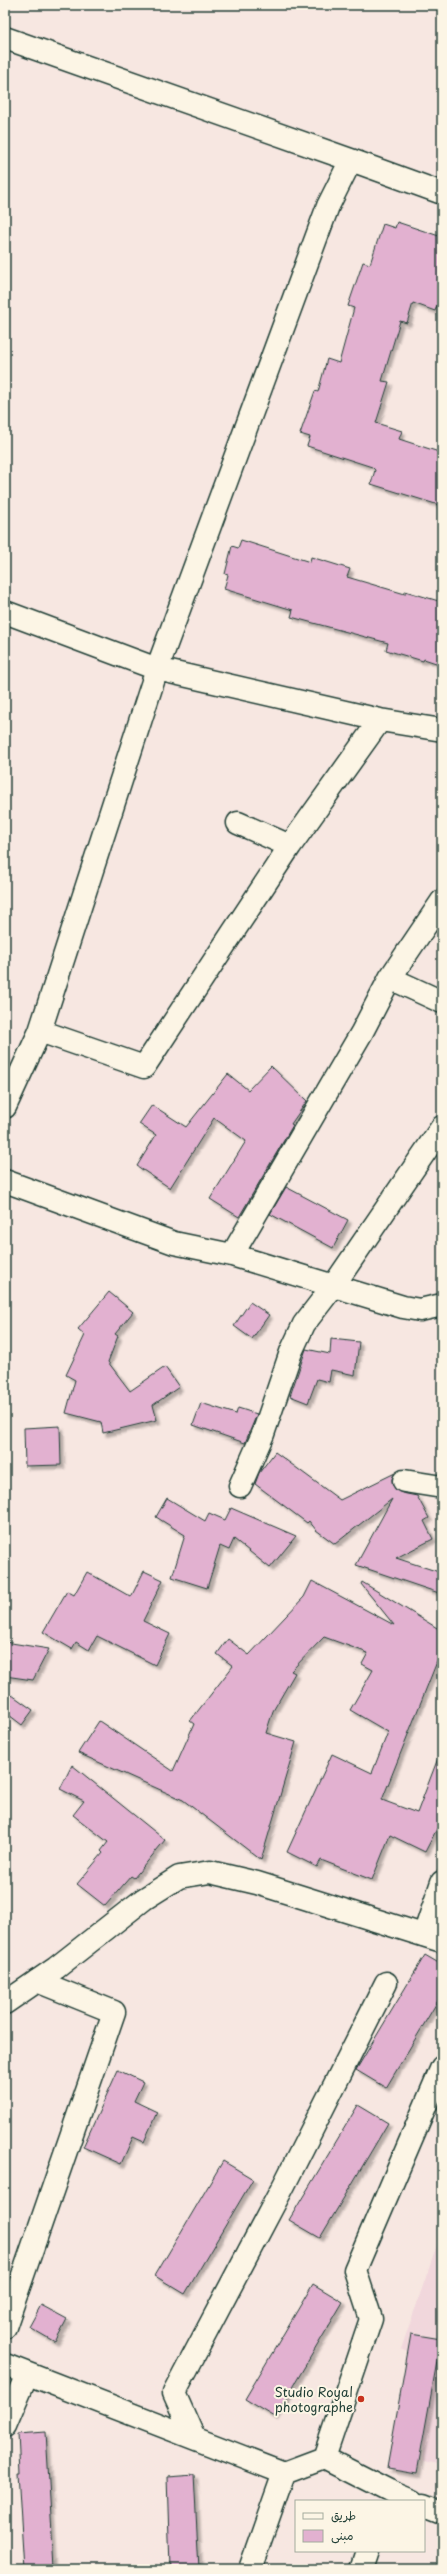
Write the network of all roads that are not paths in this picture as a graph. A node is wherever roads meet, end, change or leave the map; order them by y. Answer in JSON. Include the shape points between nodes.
{"nodes":[{"id":1,"x":5,"y":38,"type":"edge"},
{"id":2,"x":351,"y":160,"type":"junction"},
{"id":3,"x":442,"y":193,"type":"edge"},
{"id":4,"x":5,"y":612,"type":"edge"},
{"id":5,"x":157,"y":669,"type":"junction"},
{"id":6,"x":380,"y":720,"type":"junction"},
{"id":7,"x":442,"y":730,"type":"edge"},
{"id":8,"x":238,"y":822,"type":"dead end"},
{"id":9,"x":290,"y":846,"type":"junction"},
{"id":10,"x":442,"y":901,"type":"edge"},
{"id":11,"x":390,"y":978,"type":"junction"},
{"id":12,"x":442,"y":1002,"type":"edge"},
{"id":13,"x":40,"y":1031,"type":"junction"},
{"id":14,"x":5,"y":1107,"type":"edge"},
{"id":15,"x":442,"y":1127,"type":"edge"},
{"id":16,"x":5,"y":1181,"type":"edge"},
{"id":17,"x":232,"y":1255,"type":"junction"},
{"id":18,"x":334,"y":1285,"type":"junction"},
{"id":19,"x":442,"y":1305,"type":"edge"},
{"id":20,"x":404,"y":1481,"type":"dead end"},
{"id":21,"x":240,"y":1486,"type":"dead end"},
{"id":22,"x":442,"y":1487,"type":"edge"},
{"id":23,"x":442,"y":1882,"type":"edge"},
{"id":24,"x":433,"y":1938,"type":"edge"},
{"id":25,"x":37,"y":1981,"type":"junction"},
{"id":26,"x":386,"y":1983,"type":"dead end"},
{"id":27,"x":5,"y":2003,"type":"edge"},
{"id":28,"x":442,"y":2067,"type":"edge"},
{"id":29,"x":5,"y":2327,"type":"edge"},
{"id":30,"x":5,"y":2365,"type":"edge"},
{"id":31,"x":27,"y":2374,"type":"junction"},
{"id":32,"x":5,"y":2426,"type":"edge"},
{"id":33,"x":194,"y":2438,"type":"junction"},
{"id":34,"x":324,"y":2458,"type":"junction"},
{"id":35,"x":284,"y":2473,"type":"junction"},
{"id":36,"x":387,"y":2496,"type":"edge"},
{"id":37,"x":409,"y":2500,"type":"edge"},
{"id":38,"x":425,"y":2505,"type":"edge"},
{"id":39,"x":442,"y":2512,"type":"edge"},
{"id":40,"x":368,"y":2552,"type":"edge"},
{"id":41,"x":250,"y":2569,"type":"edge"},
{"id":42,"x":362,"y":2569,"type":"edge"}],
"edges":[{"from":1,"to":2,"type":"street"},
{"from":2,"to":3,"type":"street"},
{"from":2,"to":5,"type":"street","via":[[328,206]]},
{"from":4,"to":5,"type":"street"},
{"from":5,"to":6,"type":"street"},
{"from":5,"to":13,"type":"street"},
{"from":6,"to":7,"type":"street"},
{"from":6,"to":9,"type":"street"},
{"from":8,"to":9,"type":"street"},
{"from":9,"to":13,"type":"street","via":[[144,1067]]},
{"from":10,"to":11,"type":"street"},
{"from":11,"to":12,"type":"street"},
{"from":11,"to":17,"type":"street","via":[[362,1032]]},
{"from":13,"to":14,"type":"street"},
{"from":15,"to":18,"type":"street"},
{"from":16,"to":17,"type":"street","via":[[174,1243]]},
{"from":17,"to":18,"type":"street"},
{"from":18,"to":19,"type":"street","via":[[403,1307],[420,1310]]},
{"from":18,"to":21,"type":"street","via":[[304,1324],[291,1352],[263,1434]]},
{"from":20,"to":22,"type":"street"},
{"from":23,"to":24,"type":"street"},
{"from":24,"to":25,"type":"street","via":[[257,1883],[210,1872],[179,1877],[144,1899]]},
{"from":25,"to":27,"type":"street"},
{"from":25,"to":29,"type":"street","via":[[114,2012]]},
{"from":26,"to":33,"type":"street","via":[[284,2185],[174,2393]]},
{"from":28,"to":34,"type":"street","via":[[355,2270],[371,2319]]},
{"from":30,"to":31,"type":"street"},
{"from":31,"to":32,"type":"street"},
{"from":31,"to":33,"type":"street"},
{"from":33,"to":35,"type":"street"},
{"from":34,"to":35,"type":"street"},
{"from":34,"to":36,"type":"street"},
{"from":35,"to":41,"type":"street"},
{"from":36,"to":37,"type":"street"},
{"from":38,"to":39,"type":"street"},
{"from":40,"to":42,"type":"street"}]}
